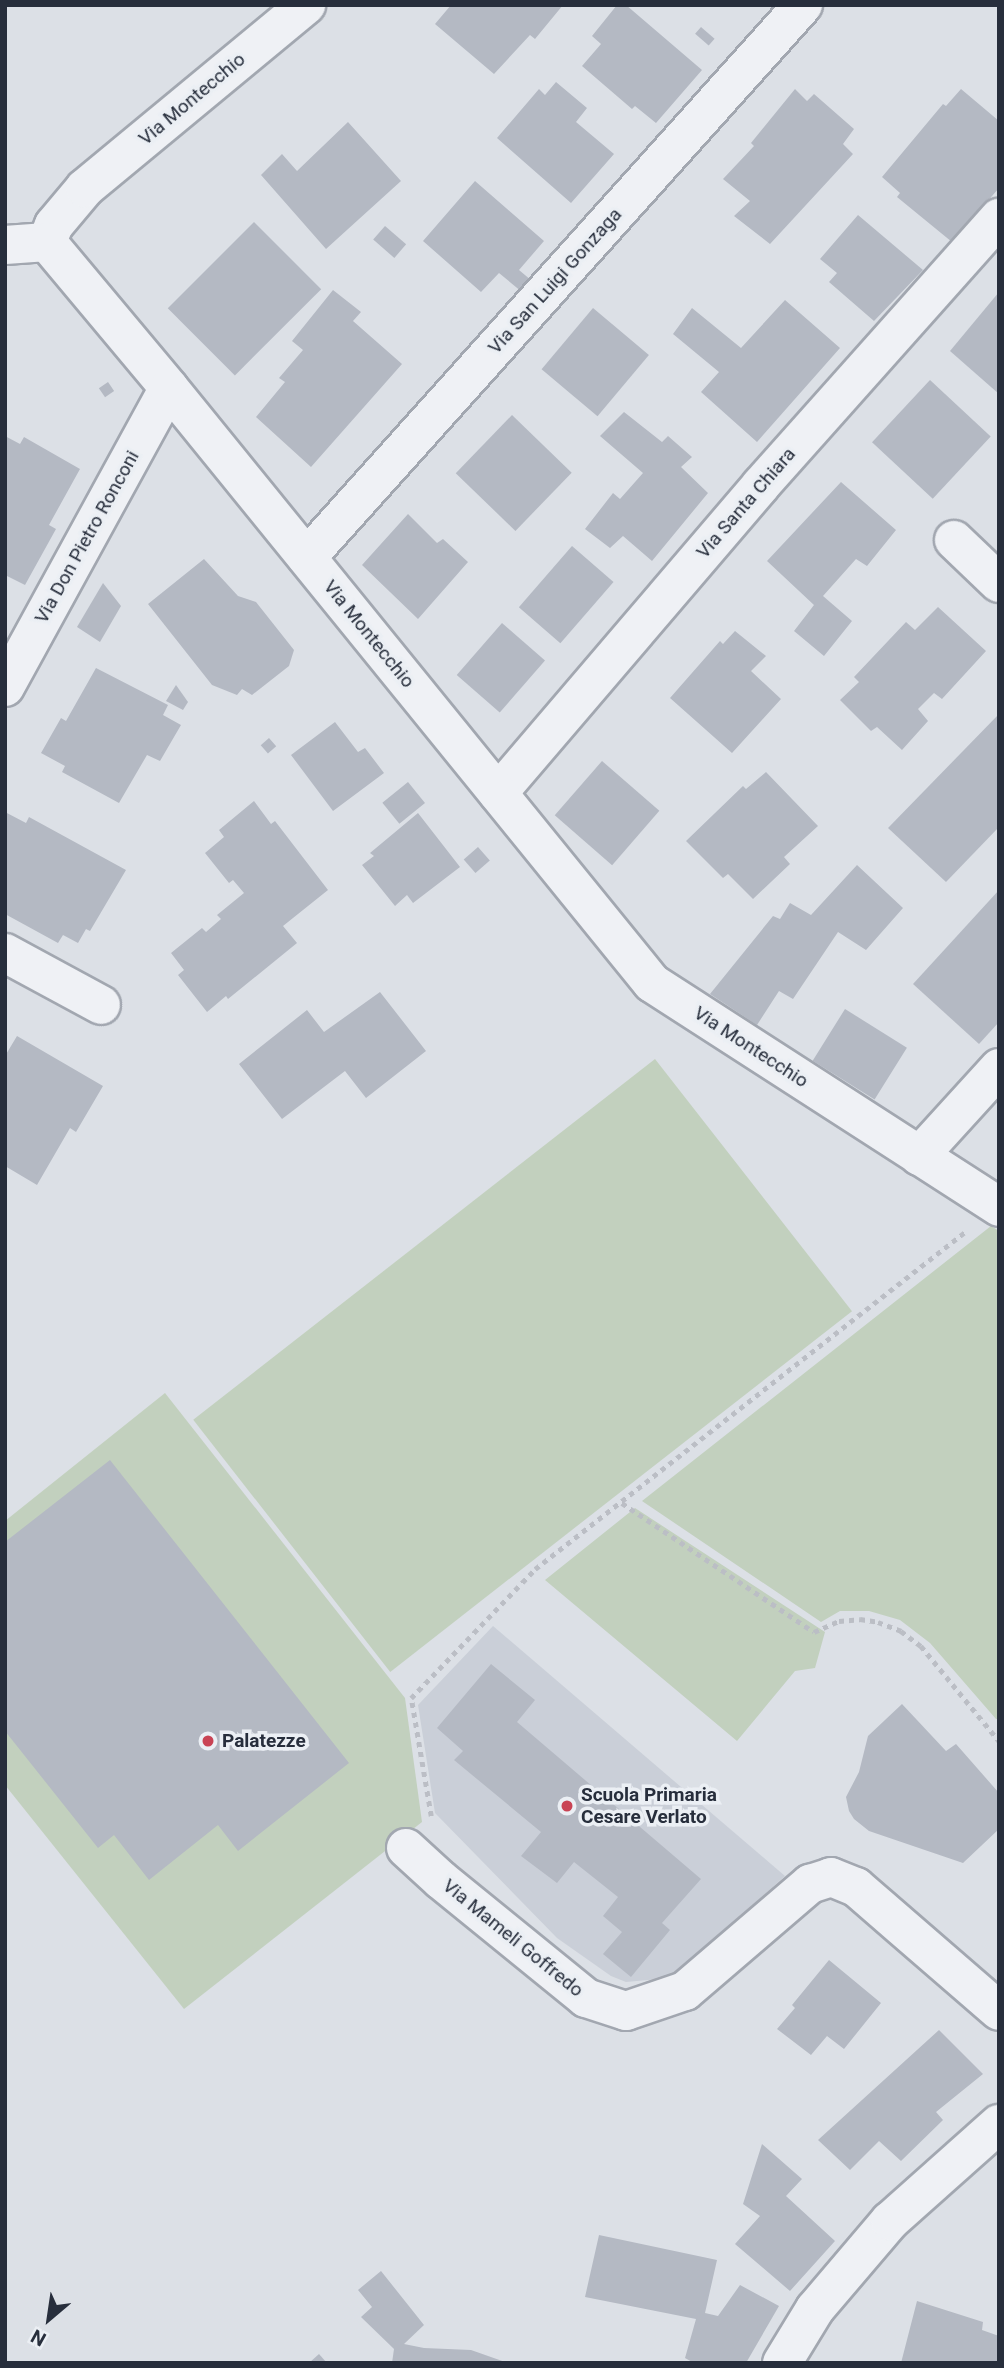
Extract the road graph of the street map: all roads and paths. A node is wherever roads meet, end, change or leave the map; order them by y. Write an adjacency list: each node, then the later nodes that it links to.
1 (306, 5): 4 (street, Via Montecchio)
2 (803, 5): 8 (street, Via San Luigi Gonzaga)
3 (999, 218): 11 (street, Via Santa Chiara)
4 (47, 242): 5 (street); 6 (street, Via Montecchio)
5 (5, 245)
6 (169, 387): 8 (street, Via Montecchio); 10 (street, Via Don Pietro Ronconi)
7 (954, 540): 9 (street)
8 (307, 557): 11 (street, Via Montecchio)
9 (999, 583)
10 (5, 687)
11 (498, 793): 15 (street, Via Montecchio)
12 (5, 953): 13 (street)
13 (101, 1005)
14 (999, 1068): 15 (street)
15 (919, 1156): 16 (street, Via Montecchio)
16 (998, 1207): 17 (path)
17 (622, 1503): 18 (path); 19 (path)
18 (999, 1741)
19 (431, 1817)
20 (406, 1848): 21 (street, Via Mameli Goffredo)
21 (999, 2011)
22 (999, 2124): 23 (street)
23 (782, 2363)

